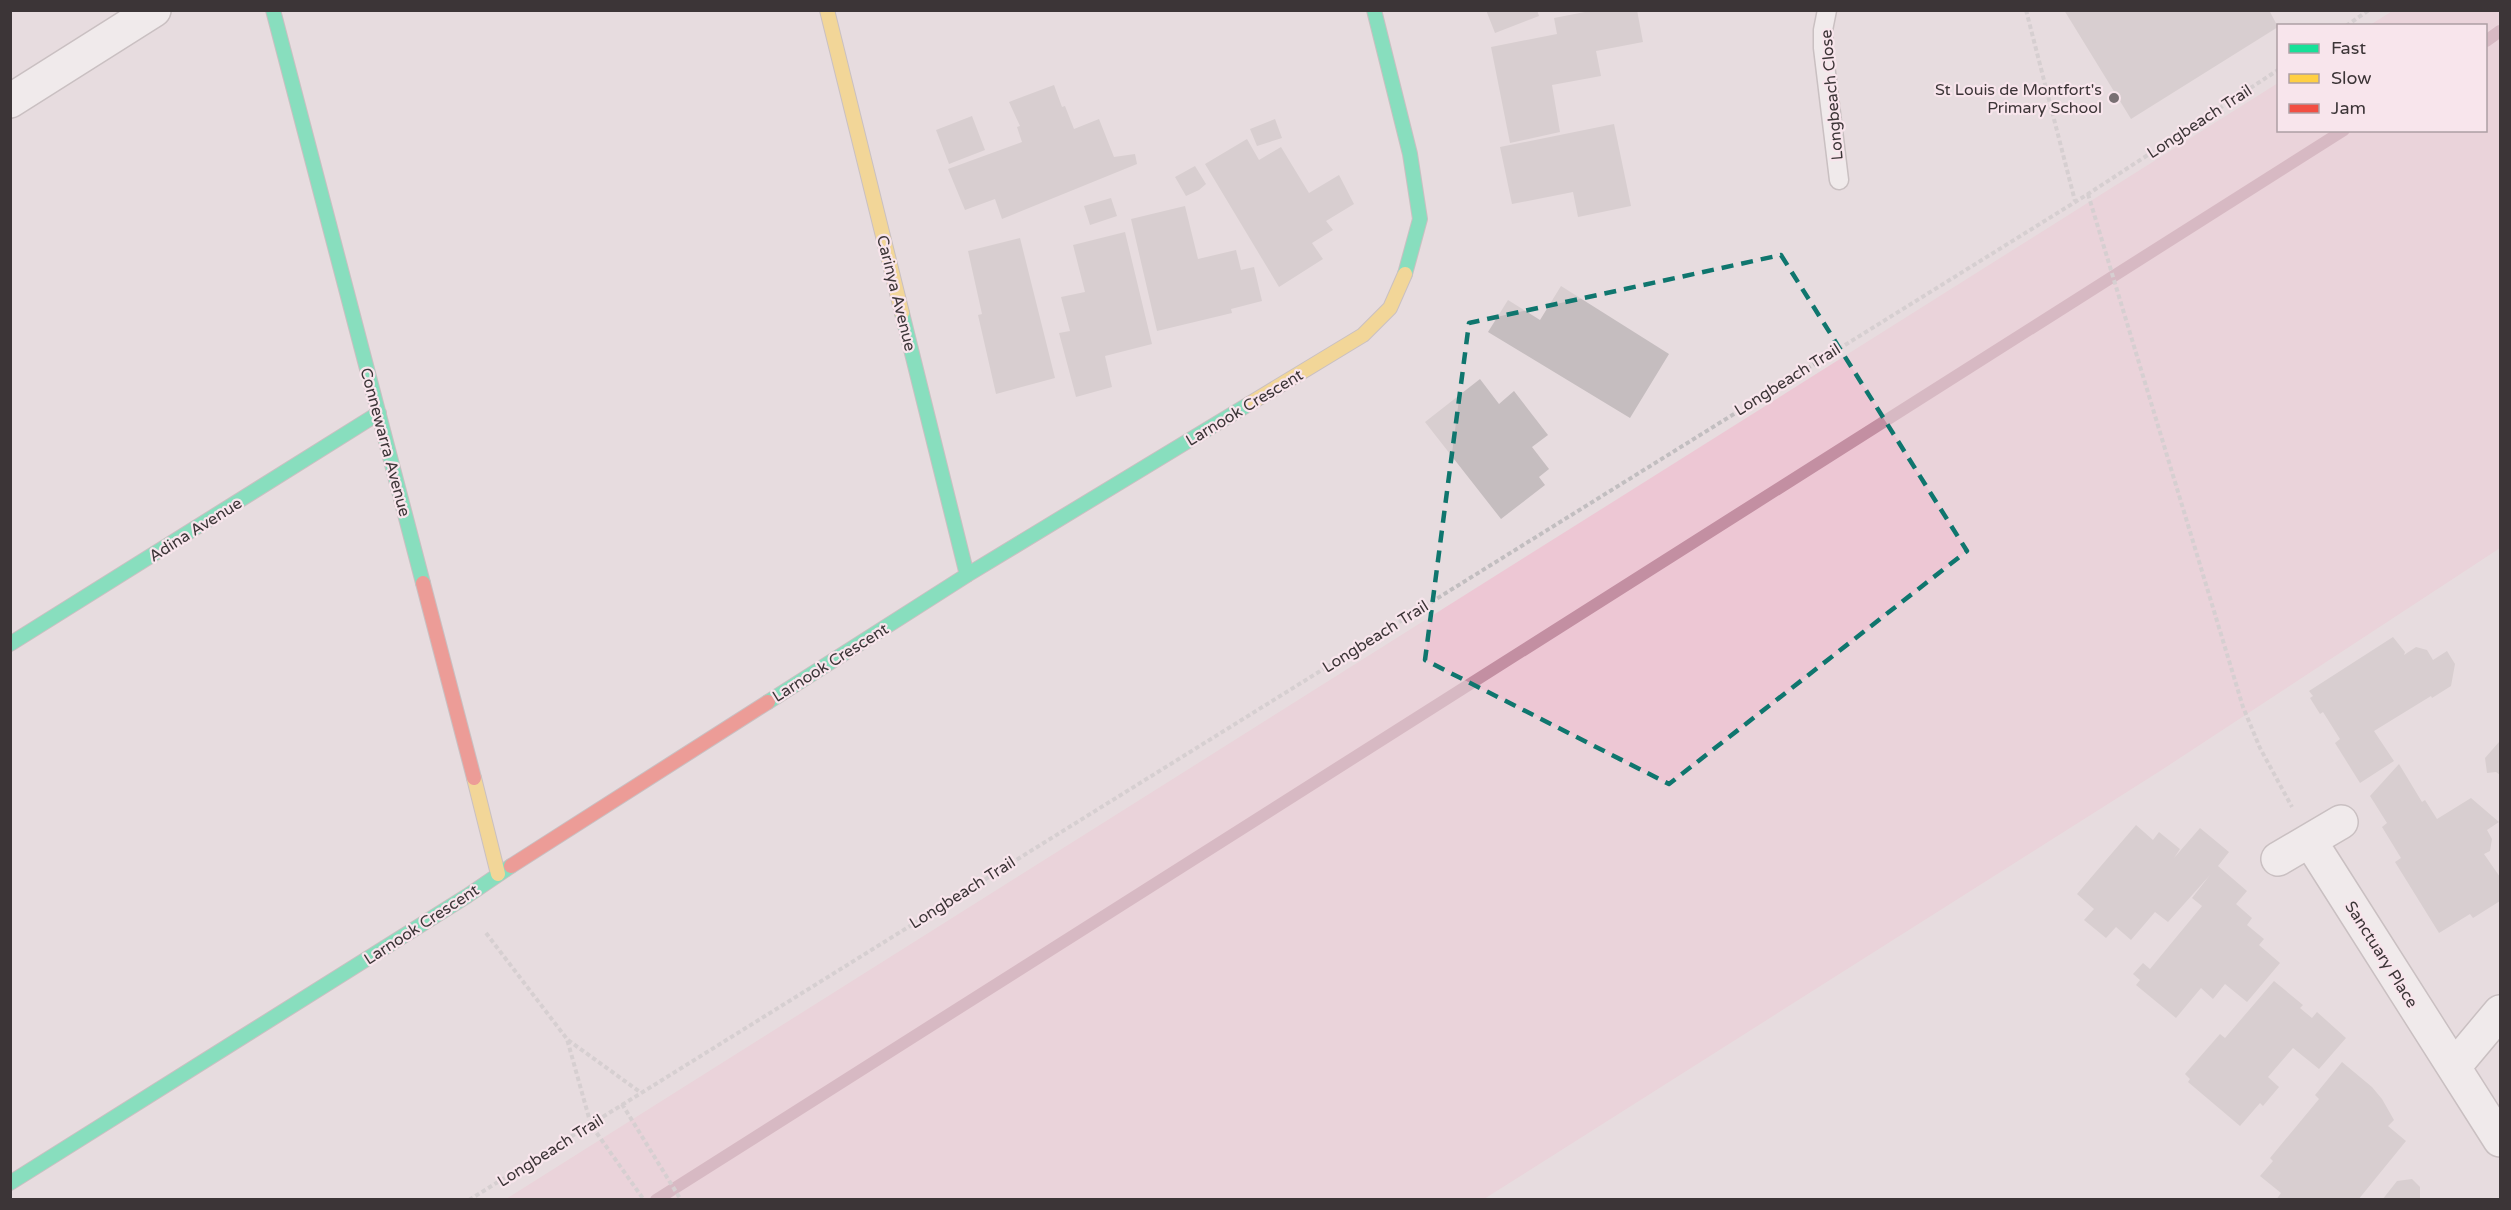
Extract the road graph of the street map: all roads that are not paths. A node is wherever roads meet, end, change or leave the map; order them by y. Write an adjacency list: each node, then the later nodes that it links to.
1 (154, 10): 6 (street)
2 (273, 10): 8 (street, Connewarra Avenue)
3 (827, 10): 9 (street, Carinya Avenue)
4 (1374, 10): 9 (street, Larnook Crescent)
5 (1827, 10): 7 (lane, Longbeach Close)
6 (10, 101)
7 (1839, 180)
8 (379, 413): 10 (street, Adina Avenue); 14 (street, Connewarra Avenue)
9 (967, 575): 14 (street, Larnook Crescent)
10 (10, 645)
11 (2341, 822): 12 (street)
12 (2310, 841): 13 (street); 16 (street, Sanctuary Place)
13 (2278, 859)
14 (498, 874): 18 (street, Larnook Crescent)
15 (2500, 1012): 16 (street)
16 (2454, 1067): 17 (street, Sanctuary Place)
17 (2500, 1140)
18 (10, 1183)

